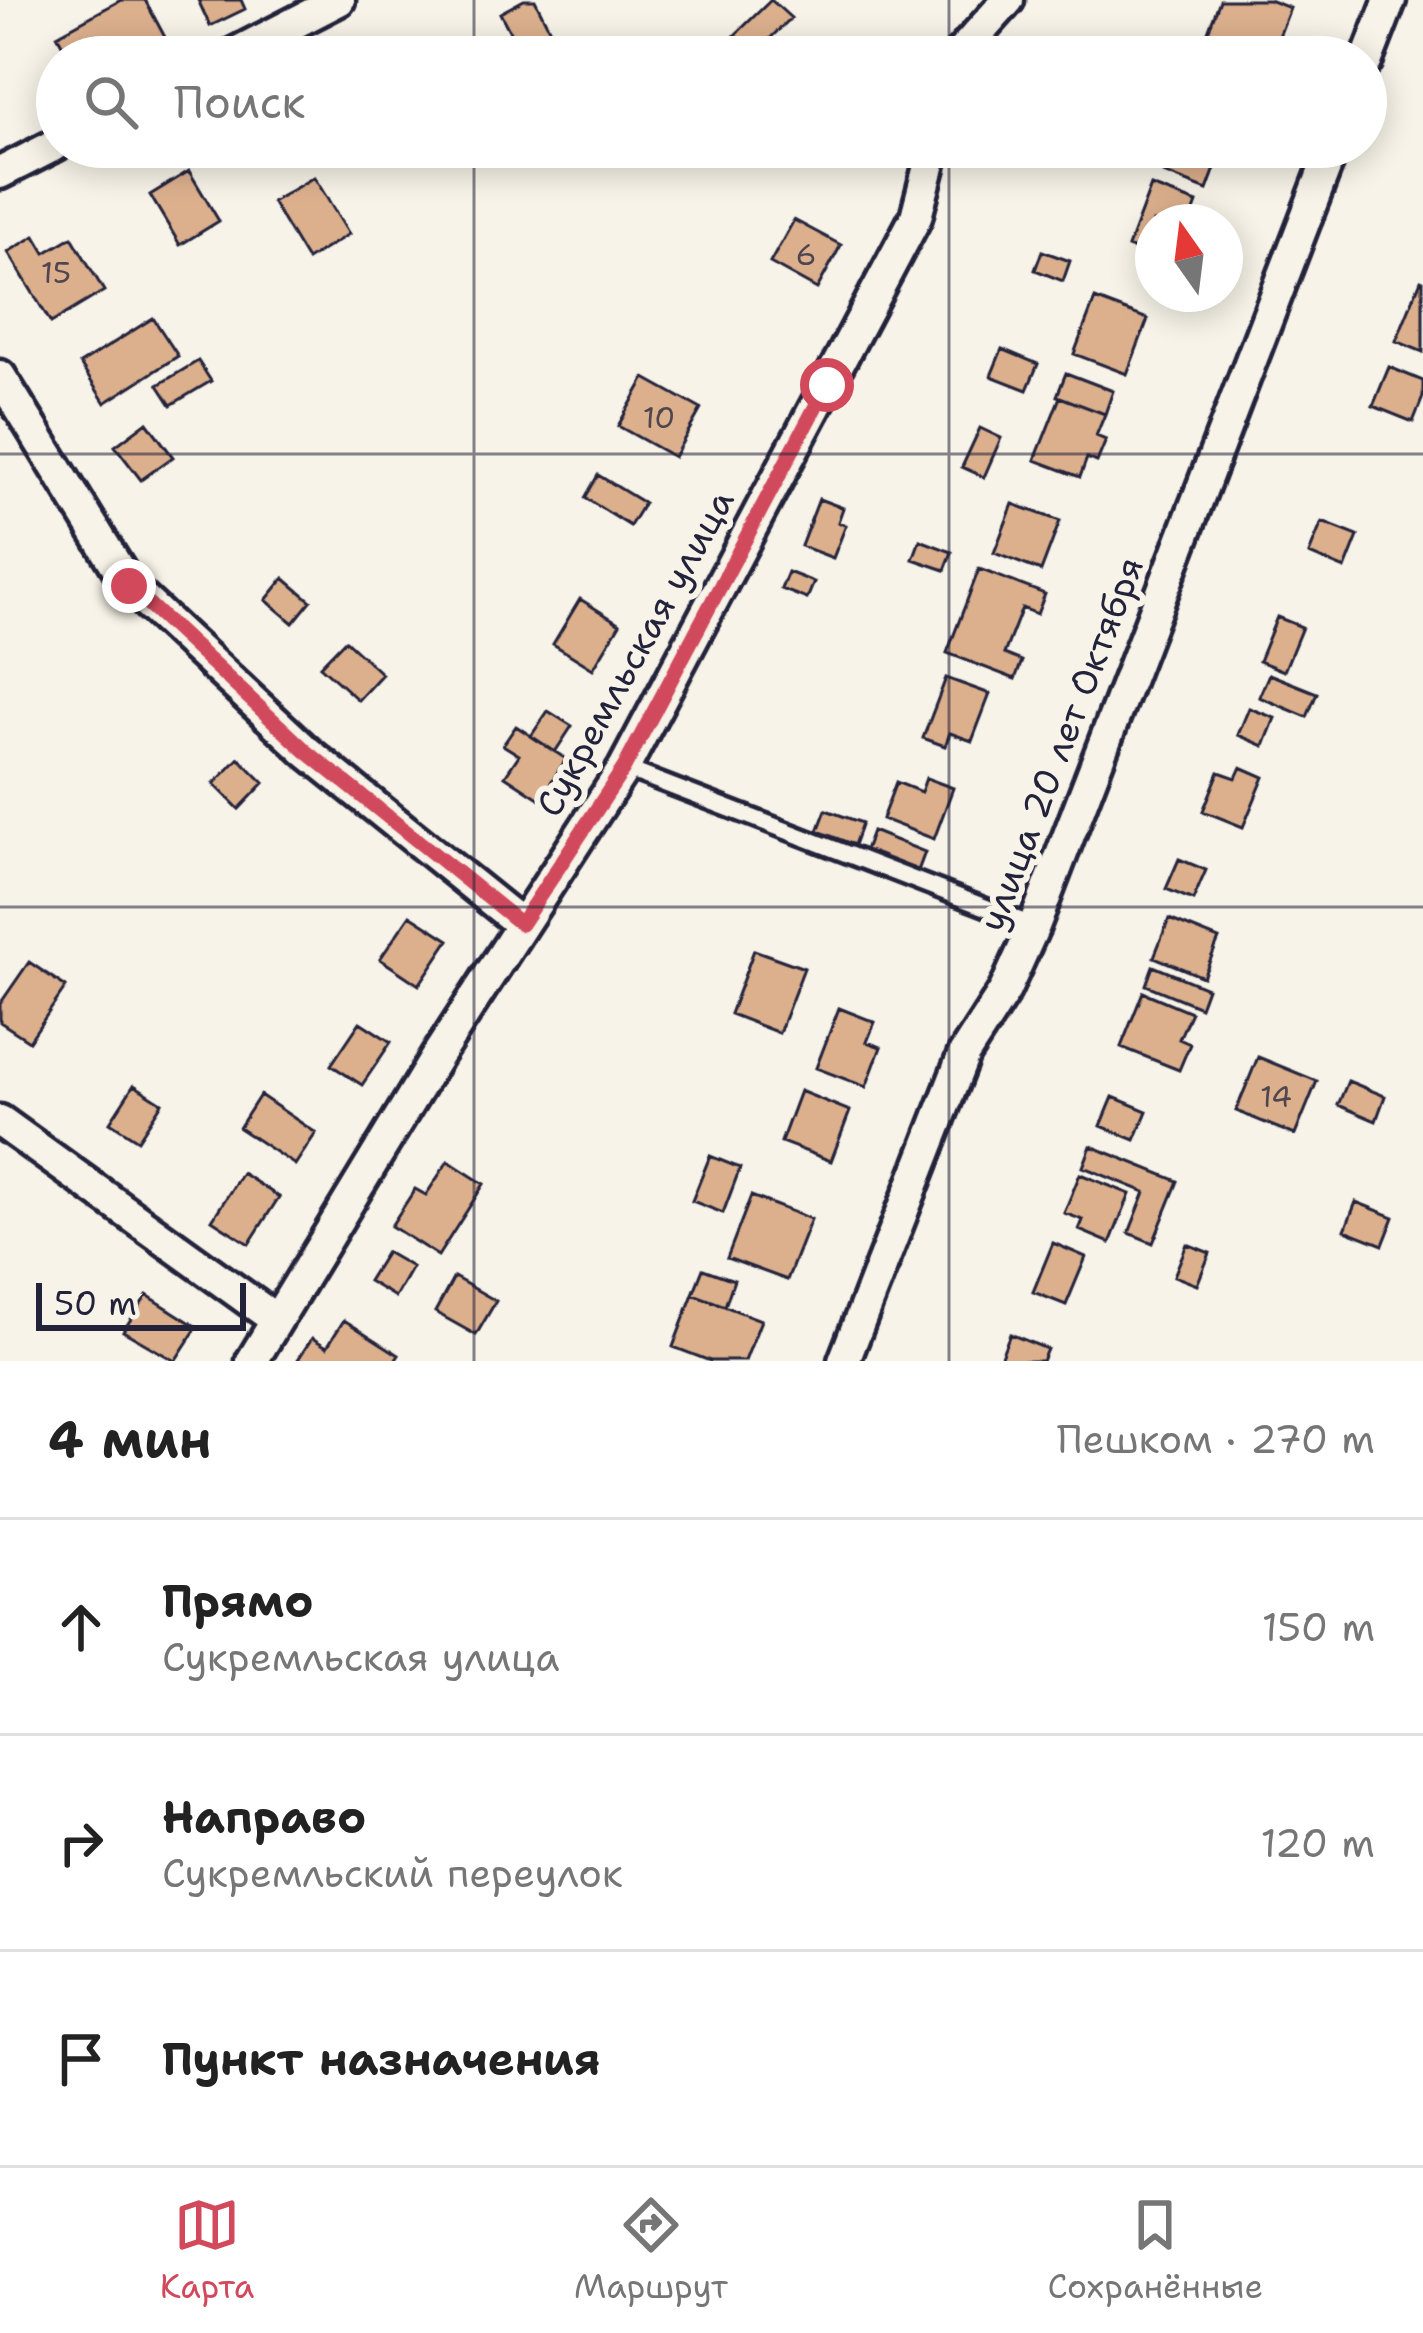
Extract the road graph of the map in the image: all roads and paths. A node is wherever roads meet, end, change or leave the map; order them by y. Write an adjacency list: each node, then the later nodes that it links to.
1 (340, 0): 4 (street)
2 (1008, 0): 5 (street)
3 (1390, 0): 6 (street)
4 (269, 36)
5 (976, 36)
6 (1376, 36)
7 (36, 155): 10 (street)
8 (929, 168): 12 (street, Сукремльская улица)
9 (1325, 168): 14 (street, улица 20 лет Октября)
10 (0, 173)
11 (0, 376): 13 (street)
12 (624, 768): 13 (street, Сукремльская улица); 14 (lane)
13 (521, 924): 16 (street, Сукремльская улица)
14 (1034, 926): 18 (street, улица 20 лет Октября)
15 (0, 1121): 16 (street)
16 (275, 1319): 17 (street, Сукремльская улица)
17 (252, 1361)
18 (844, 1361)

